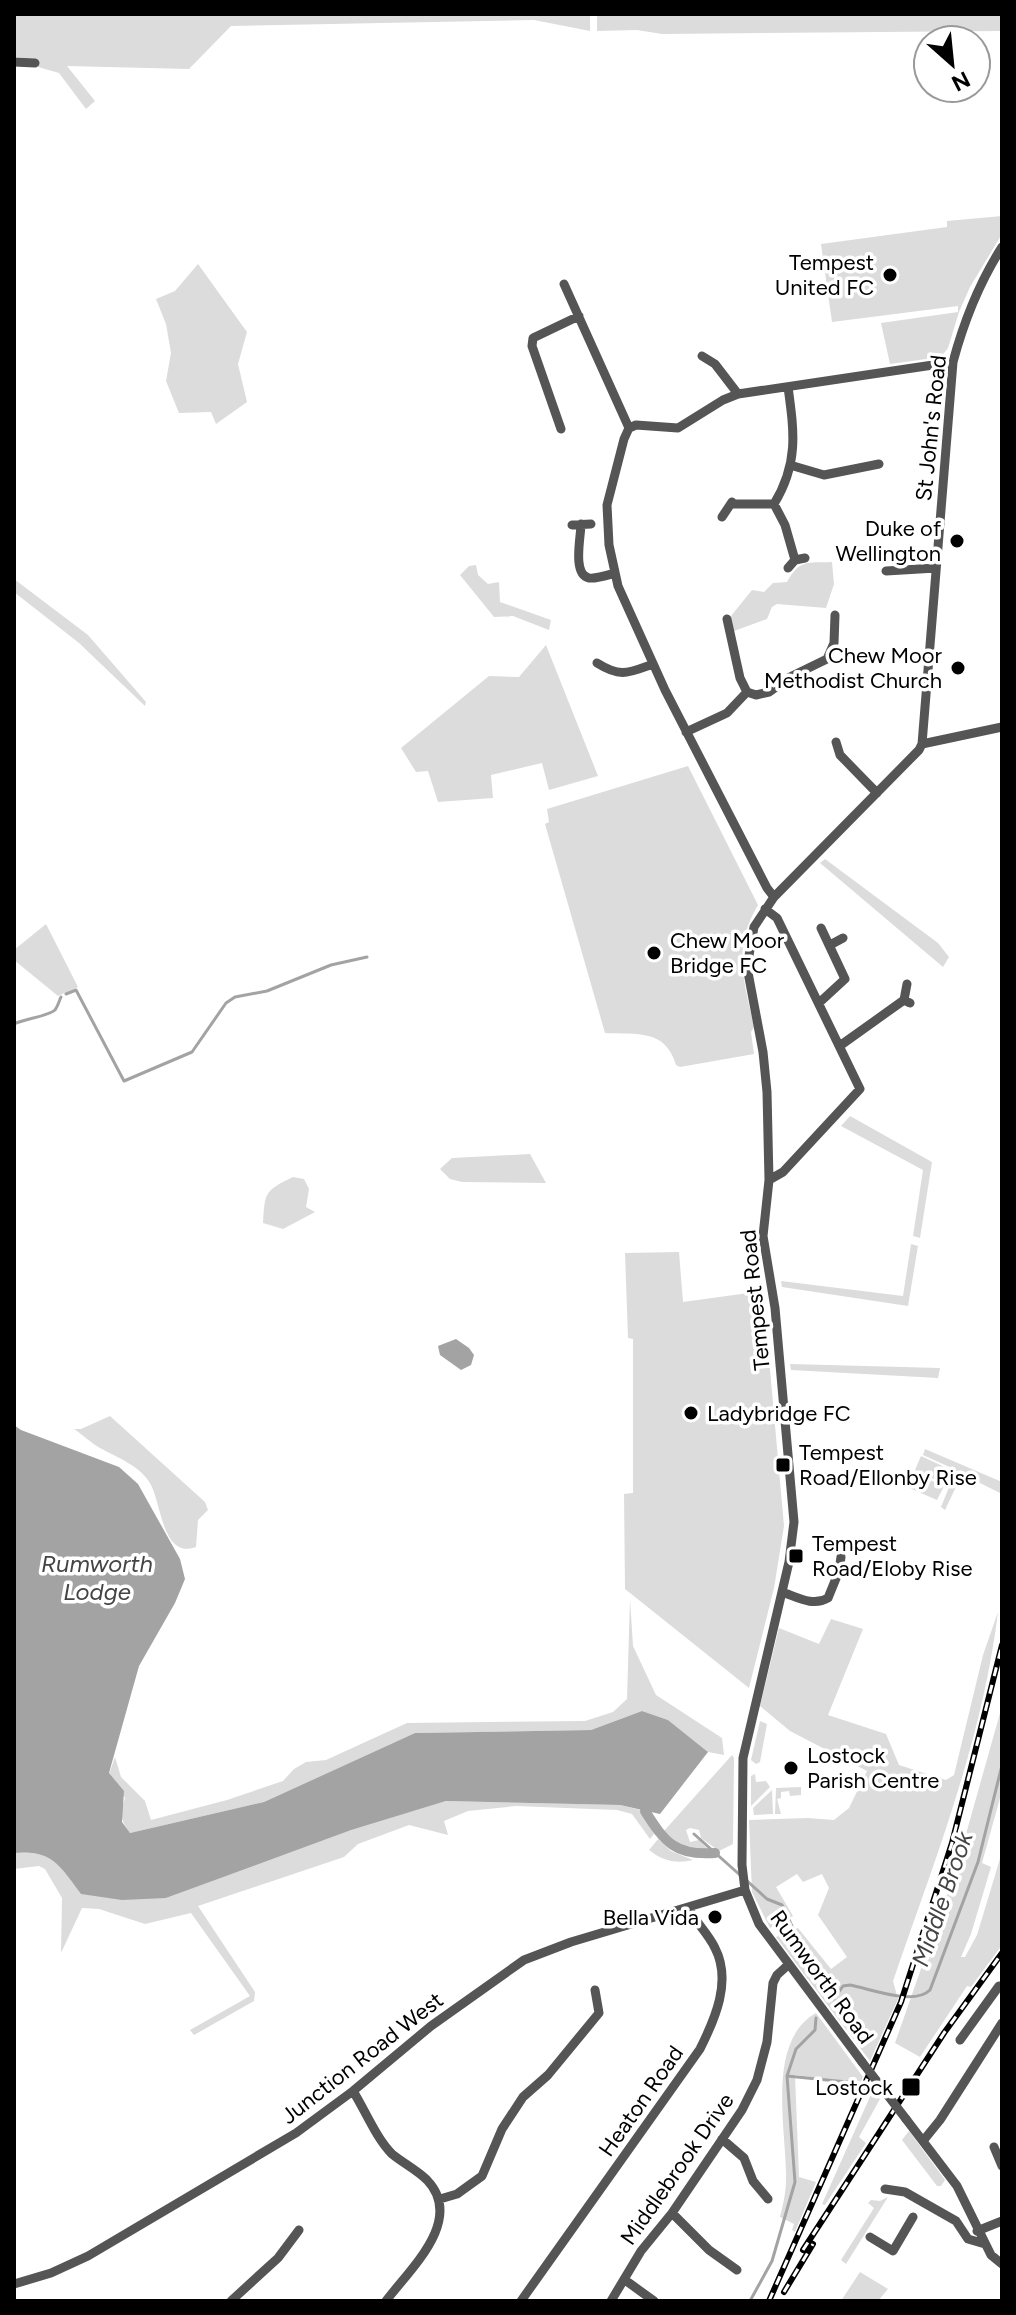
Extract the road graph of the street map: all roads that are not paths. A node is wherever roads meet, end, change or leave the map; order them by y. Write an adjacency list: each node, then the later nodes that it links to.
1 (14, 62): 2 (street)
2 (35, 63)
3 (1002, 247): 7 (street, St John's Road)
4 (564, 284): 5 (street)
5 (579, 316): 10 (street); 11 (street)
6 (702, 356): 9 (street)
7 (953, 362): 8 (street); 18 (street, St John's Road)
8 (788, 387): 9 (street); 13 (street)
9 (738, 394): 10 (street)
10 (629, 428): 20 (street)
11 (561, 429)
12 (879, 464): 13 (street)
13 (790, 465): 14 (street)
14 (774, 504): 15 (street); 17 (street)
15 (722, 517)
16 (581, 524): 20 (street)
17 (796, 562)
18 (936, 568): 19 (street); 29 (street, St John's Road)
19 (886, 571)
20 (615, 573): 24 (street)
21 (835, 615): 25 (street)
22 (727, 619): 25 (street)
23 (597, 663): 24 (street)
24 (653, 664): 27 (street)
25 (747, 692): 27 (street)
26 (1002, 727): 29 (street)
27 (686, 732): 31 (street)
28 (836, 742): 30 (street)
29 (922, 744): 30 (street)
30 (877, 793): 31 (street)
31 (774, 897): 32 (street, Tempest Road)
32 (765, 909): 37 (street); 39 (street, Tempest Road)
33 (821, 928): 35 (street)
34 (843, 938): 35 (street)
35 (830, 945): 37 (street)
36 (907, 984): 38 (street)
37 (820, 1002): 38 (street)
38 (841, 1045): 39 (street)
39 (769, 1180): 41 (street, Tempest Road)
40 (841, 1557): 41 (street)
41 (782, 1592): 42 (street, Tempest Road)
42 (745, 1890): 43 (street, Junction Road West); 44 (street, Rumworth Road)
43 (688, 1907): 49 (street, Junction Road West); 70 (street, Heaton Road)
44 (788, 1965): 50 (street, Middlebrook Drive); 51 (street, Rumworth Road, bridge)
45 (1002, 1986): 48 (street)
46 (595, 1990): 55 (street)
47 (1002, 2023): 51 (street)
48 (960, 2040)
49 (353, 2091): 55 (street); 67 (street, Junction Road West)
50 (722, 2139): 56 (street); 58 (street, Middlebrook Drive)
51 (923, 2141): 61 (street, Rumworth Road)
52 (992, 2144): 53 (street)
53 (1002, 2166)
54 (885, 2189): 57 (street)
55 (440, 2199): 69 (street)
56 (768, 2199)
57 (918, 2210): 62 (street); 63 (street)
58 (672, 2213): 65 (street); 66 (street, Middlebrook Drive)
59 (1002, 2221): 61 (street)
60 (299, 2230): 68 (street)
61 (977, 2231): 63 (street, Rumworth Road)
62 (870, 2237)
63 (985, 2244): 64 (street)
64 (1002, 2264)
65 (737, 2270)
66 (625, 2280): 71 (street, Middlebrook Drive); 72 (street)
67 (14, 2284)
68 (231, 2301)
69 (386, 2301)
70 (521, 2301)
71 (611, 2301)
72 (654, 2301)

